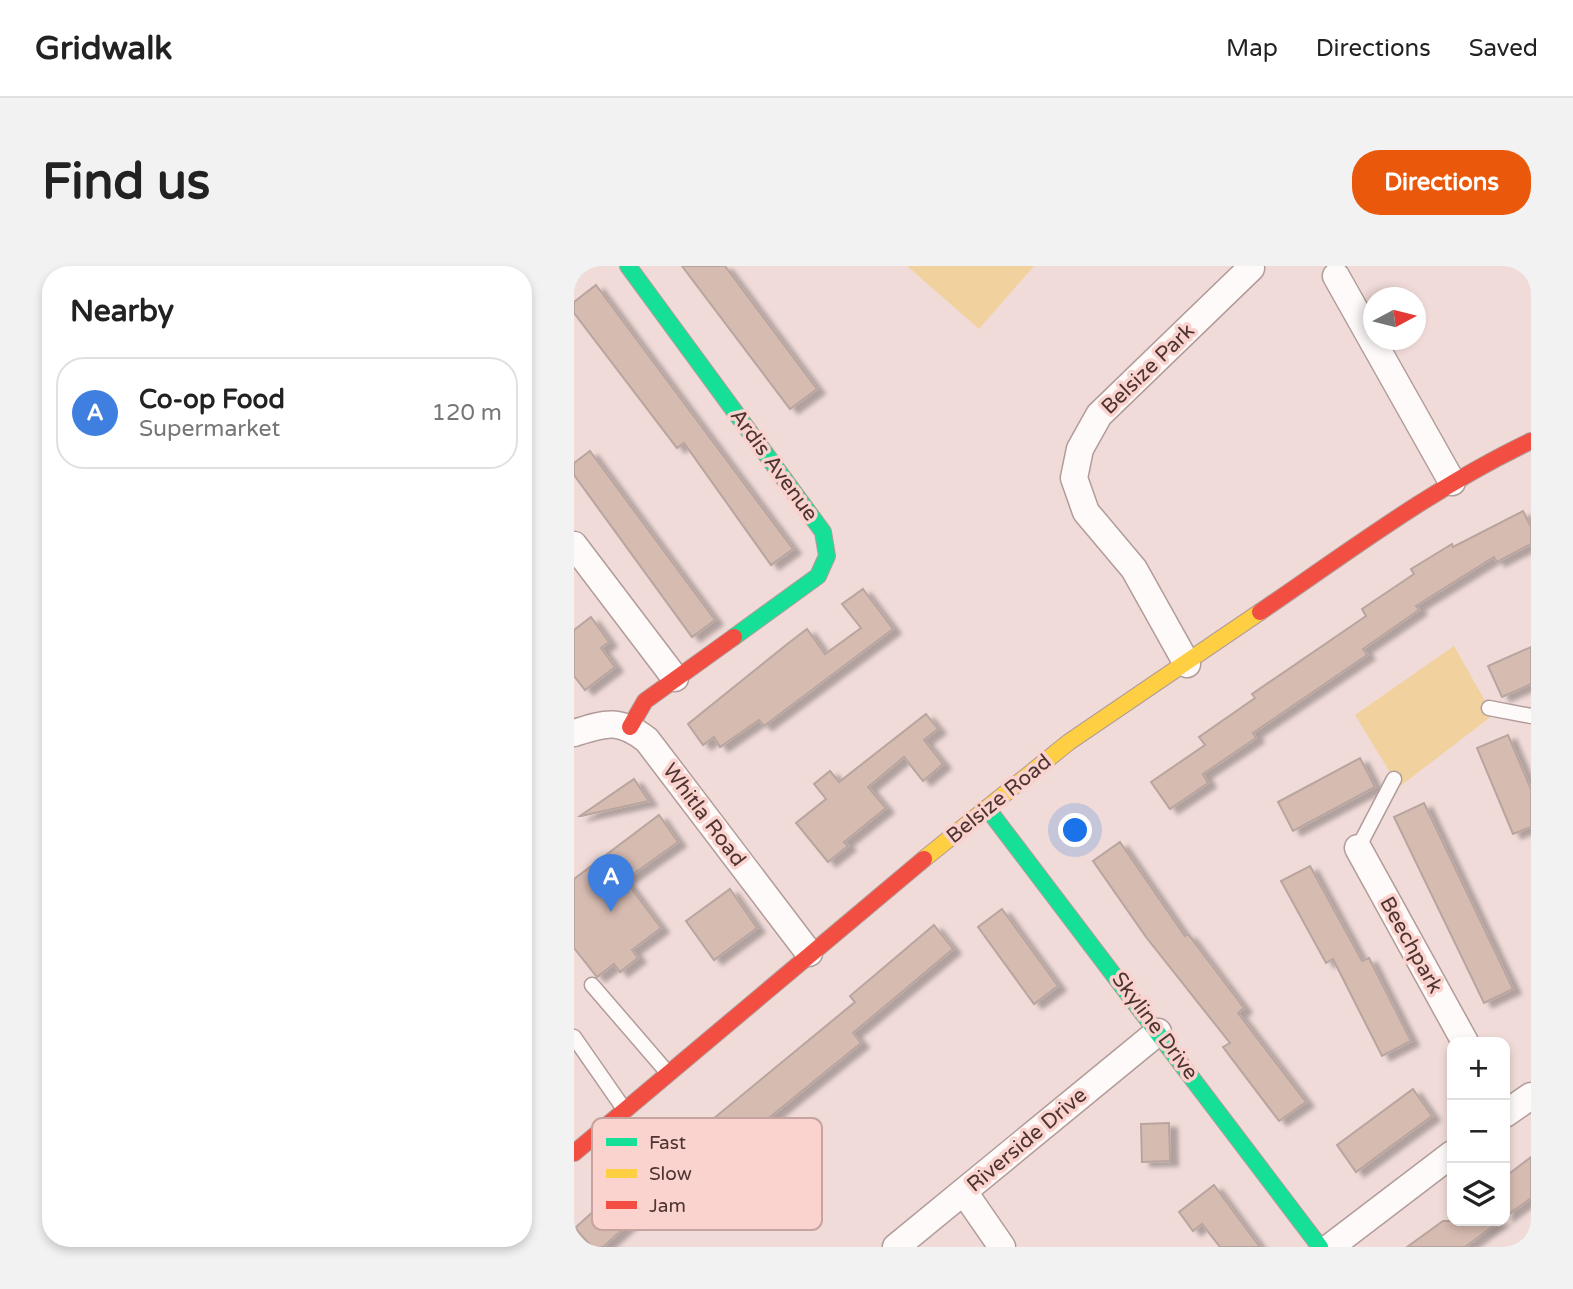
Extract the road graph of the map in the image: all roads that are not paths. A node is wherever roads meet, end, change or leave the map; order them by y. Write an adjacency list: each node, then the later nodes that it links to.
1 (628, 266): 8 (street, Ardis Avenue)
2 (1251, 268): 7 (street, Belsize Park)
3 (1336, 276): 5 (street)
4 (1531, 442): 5 (street, Belsize Road)
5 (1451, 482): 7 (street, Belsize Road)
6 (574, 545): 8 (street)
7 (1187, 664): 14 (street, Belsize Road)
8 (675, 678): 11 (street, Ardis Avenue)
9 (1489, 708): 10 (lane)
10 (1531, 716)
11 (630, 727): 12 (street); 16 (street, Whitla Road)
12 (574, 733)
13 (1394, 779): 15 (lane)
14 (987, 808): 16 (street, Belsize Road); 18 (street, Skyline Drive)
15 (1358, 848): 20 (street, Beechpark)
16 (809, 953): 21 (street, Belsize Road)
17 (592, 985): 21 (lane)
18 (1158, 1032): 29 (street, Riverside Drive); 32 (street, Skyline Drive)
19 (574, 1037): 24 (lane)
20 (1462, 1037)
21 (668, 1073): 24 (street, Belsize Road)
22 (1531, 1096): 23 (street)
23 (1510, 1109)
24 (625, 1110): 25 (street, Belsize Road)
25 (616, 1118)
26 (592, 1138): 27 (street, Belsize Road)
27 (574, 1153)
28 (1447, 1158): 33 (street)
29 (964, 1192): 30 (street, Riverside Drive); 31 (street)
30 (896, 1247)
31 (1002, 1247)
32 (1320, 1247)
33 (1330, 1247)

